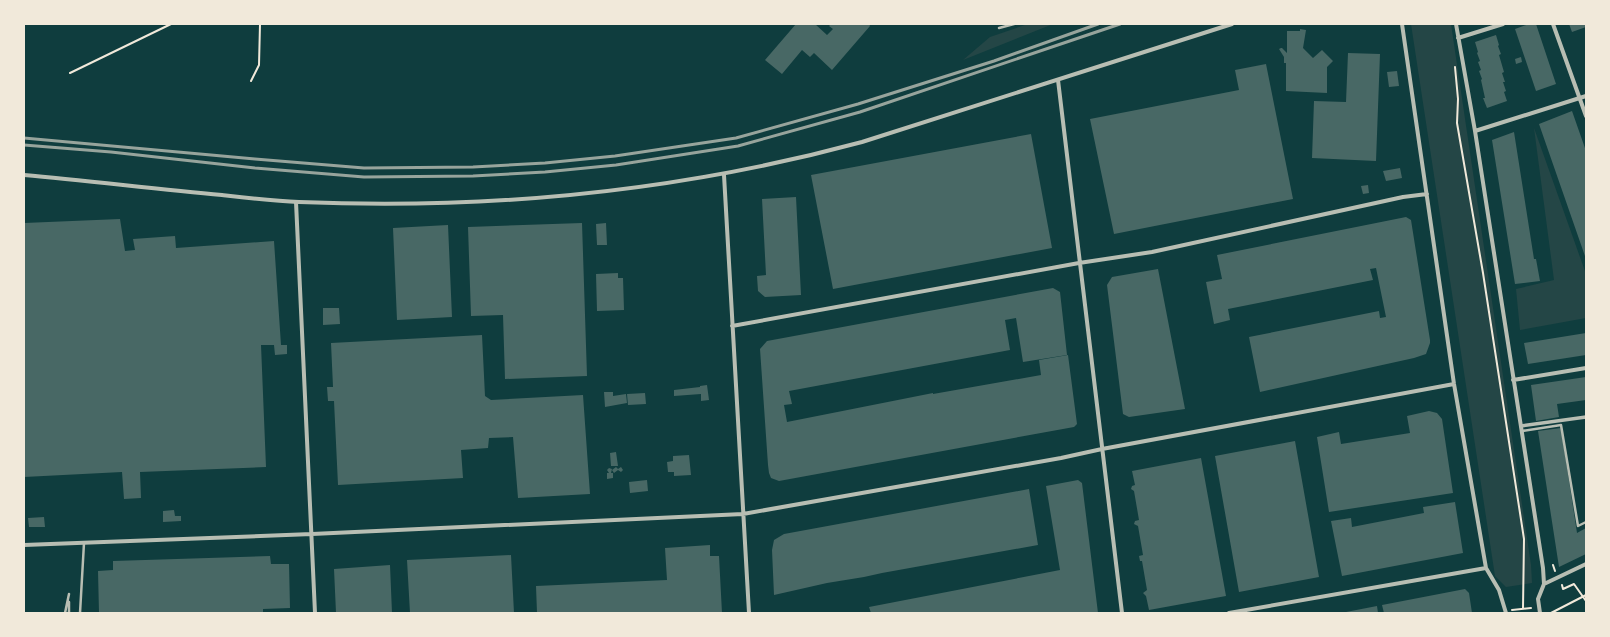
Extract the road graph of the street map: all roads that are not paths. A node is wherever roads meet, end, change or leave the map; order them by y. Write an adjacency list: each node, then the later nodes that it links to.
1 (1014, 24): 7 (lane)
2 (1232, 24): 9 (street)
3 (1402, 24): 16 (street)
4 (1456, 24): 8 (street)
5 (1503, 24): 8 (street)
6 (1553, 24): 11 (street)
7 (999, 28)
8 (1458, 38): 13 (street)
9 (1058, 80): 15 (street); 18 (street)
10 (1586, 96): 11 (street)
11 (1580, 98): 12 (street); 13 (street)
12 (1586, 116)
13 (1475, 131): 21 (street)
14 (24, 175): 17 (street)
15 (724, 175): 17 (street); 19 (street)
16 (1427, 194): 18 (street); 22 (street)
17 (296, 202): 28 (street)
18 (1079, 263): 19 (street); 25 (street)
19 (732, 326): 26 (street)
20 (1586, 368): 21 (street)
21 (1513, 380): 24 (street)
22 (1454, 384): 25 (street); 32 (street)
23 (1586, 417): 24 (street)
24 (1522, 428): 27 (lane); 33 (street)
25 (1102, 449): 26 (street); 40 (street)
26 (743, 514): 28 (street); 39 (street)
27 (1586, 522)
28 (312, 534): 29 (street); 38 (street)
29 (84, 543): 30 (street); 37 (lane)
30 (24, 545)
31 (1586, 564): 33 (street)
32 (1486, 568): 34 (street); 41 (street)
33 (1544, 584): 42 (street)
34 (1506, 612)
35 (65, 613): 36 (lane)
36 (69, 613)
37 (80, 613)
38 (315, 613)
39 (749, 613)
40 (1122, 613)
41 (1230, 613)
42 (1540, 613)

